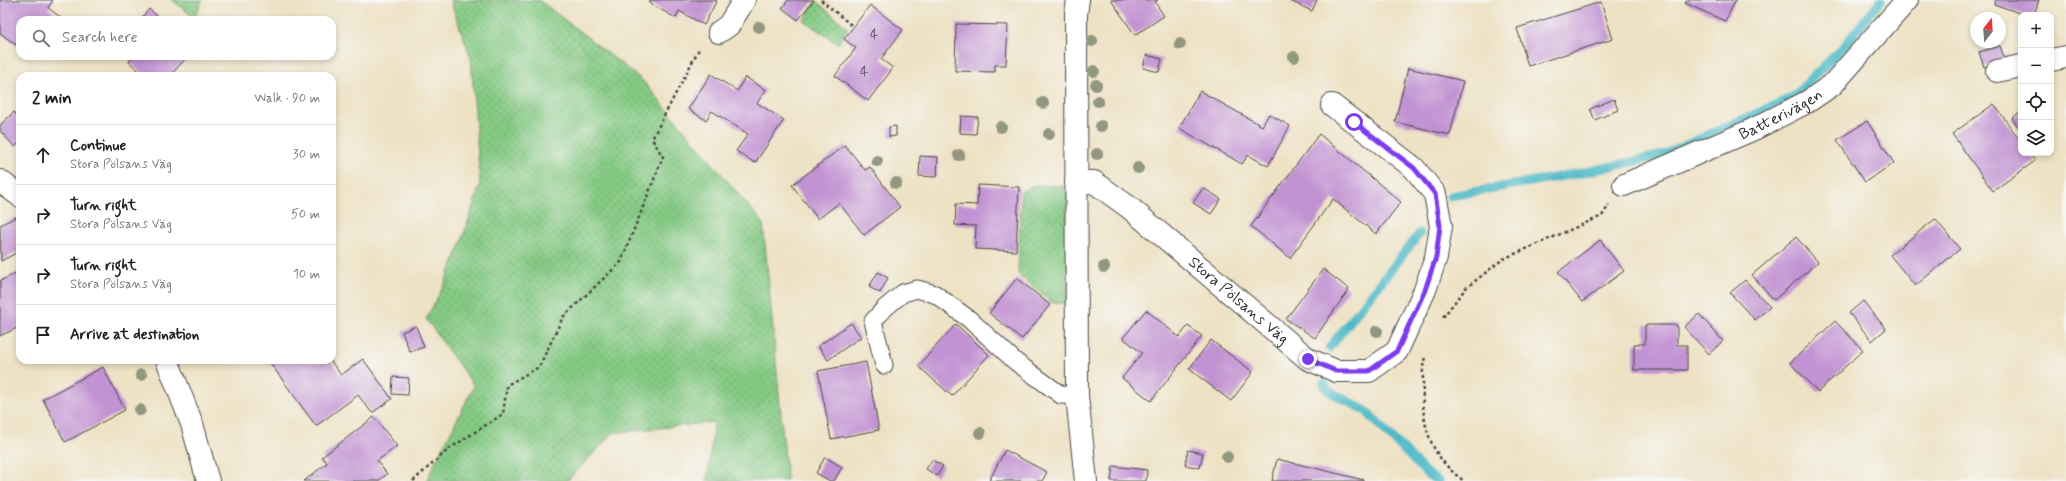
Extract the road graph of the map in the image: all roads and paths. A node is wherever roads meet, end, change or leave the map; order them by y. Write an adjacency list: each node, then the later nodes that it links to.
1 (744, 0): 6 (street)
2 (821, 0): 5 (path)
3 (1078, 0): 13 (street)
4 (1907, 0): 14 (street, Batterivägen)
5 (851, 25)
6 (719, 32): 22 (path)
7 (2066, 57): 8 (street)
8 (2054, 59)
9 (2018, 67): 10 (street)
10 (1997, 71)
11 (1332, 105): 13 (street, Stora Pölsans Väg)
12 (0, 181): 15 (street)
13 (1076, 182): 20 (street)
14 (1624, 185): 16 (path)
15 (16, 193)
16 (1439, 323)
17 (1426, 354): 24 (path)
18 (169, 364): 21 (street)
19 (884, 365): 20 (lane)
20 (1077, 396): 23 (street)
21 (208, 481)
22 (413, 481)
23 (1086, 481)
24 (1464, 481)

